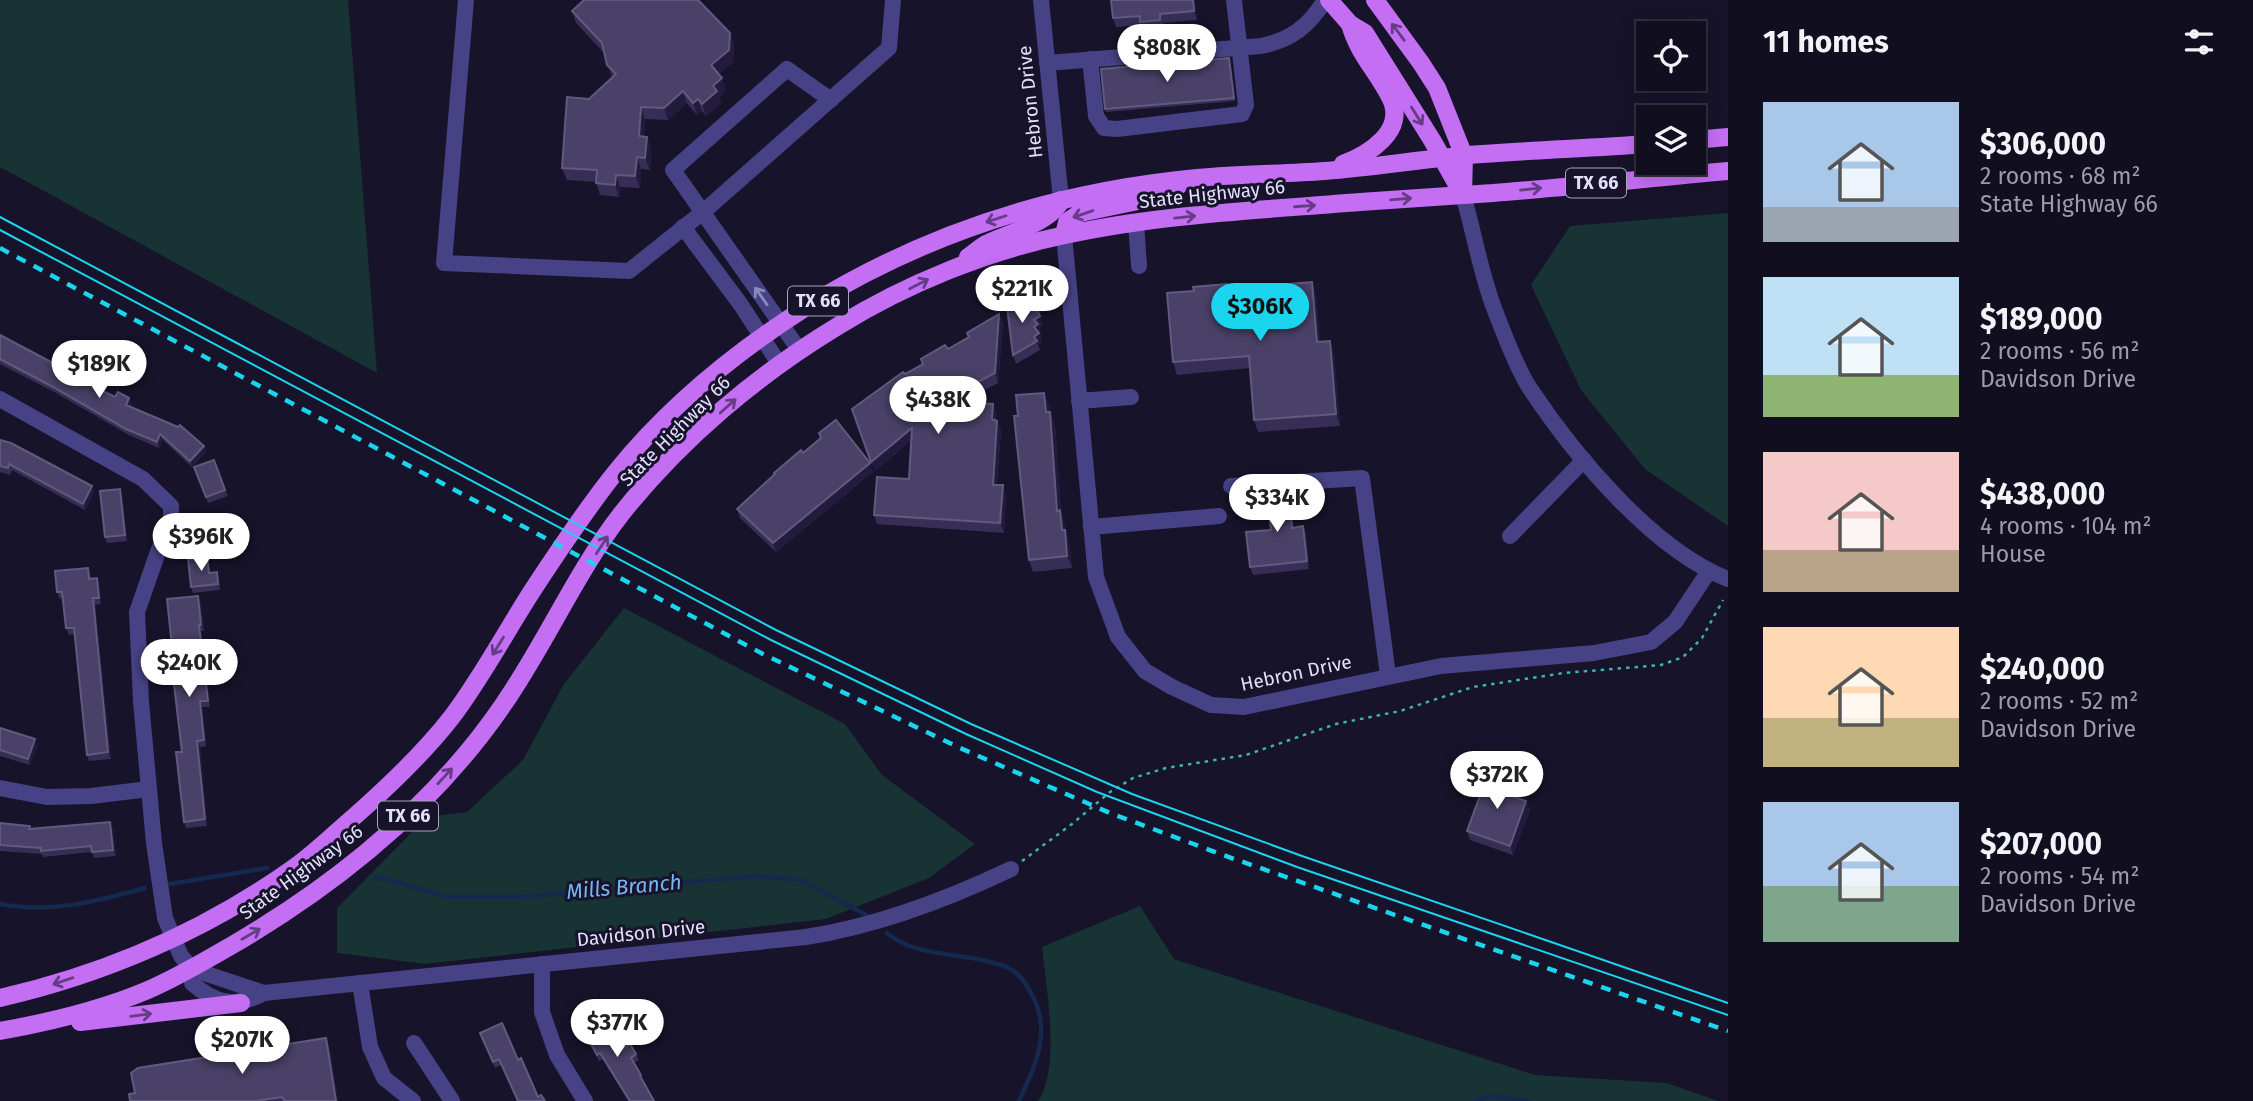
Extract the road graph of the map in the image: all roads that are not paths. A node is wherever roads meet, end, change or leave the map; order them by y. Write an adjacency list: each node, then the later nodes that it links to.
1 (466, 0): 28 (street)
2 (893, 0): 11 (street)
3 (1041, 0): 10 (street, Hebron Drive)
4 (1234, 0): 8 (street)
5 (1327, 0): 7 (main road); 8 (street)
6 (1375, 0): 19 (main road, one-way to 6)
7 (1350, 24): 20 (main road, one-way to 20); 21 (main road)
8 (1240, 48): 9 (street); 14 (street)
9 (1090, 59): 10 (street); 15 (street)
10 (1047, 63): 25 (street, Hebron Drive)
11 (831, 100): 26 (street); 26 (street)
12 (1145, 109): 14 (street)
13 (1121, 111): 15 (street)
14 (1146, 126): 15 (street)
15 (1122, 128)
16 (1728, 137): 17 (main road)
17 (1706, 139)
18 (1636, 145): 19 (main road, State Highway 66 / TX 66)
19 (1464, 156): 20 (main road, State Highway 66 / TX 66); 24 (main road)
20 (1443, 159): 21 (main road, State Highway 66 / TX 66); 24 (main road)
21 (1325, 171): 23 (main road, State Highway 66 / TX 66)
22 (1728, 171): 24 (main road, State Highway 66 / TX 66, one-way to 22)
23 (1193, 178): 25 (main road, State Highway 66 / TX 66); 29 (main road, one-way to 29)
24 (1463, 195): 27 (main road, State Highway 66 / TX 66, one-way to 24); 39 (street)
25 (1062, 200): 31 (main road); 32 (main road, State Highway 66 / TX 66, one-way to 32)
26 (703, 212): 28 (street); 32 (street, one-way to 26)
27 (1136, 222): 29 (main road, State Highway 66 / TX 66); 30 (street)
28 (683, 228): 33 (street)
29 (1064, 235): 31 (main road, State Highway 66 / TX 66); 38 (street, Hebron Drive)
30 (1139, 266)
31 (951, 269): 34 (main road, State Highway 66 / TX 66, one-way to 31)
32 (781, 325): 33 (main road, State Highway 66 / TX 66); 34 (street)
33 (762, 338): 35 (street); 50 (main road, State Highway 66 / TX 66, one-way to 50)
34 (800, 351): 35 (main road, State Highway 66 / TX 66)
35 (780, 365): 52 (main road, State Highway 66 / TX 66, one-way to 35)
36 (1131, 397): 38 (street)
37 (0, 399): 48 (street)
38 (1079, 401): 42 (street, Hebron Drive)
39 (1584, 460): 43 (street); 44 (street)
40 (1231, 486): 46 (street)
41 (1219, 516): 42 (street)
42 (1091, 527): 46 (street, Hebron Drive)
43 (1510, 536)
44 (1709, 571): 45 (street); 46 (street, Hebron Drive)
45 (1728, 579)
46 (1388, 676)
47 (0, 788): 48 (street)
48 (149, 789): 50 (street)
49 (1011, 869): 51 (street, Davidson Drive)
50 (173, 939): 52 (street); 55 (main road, State Highway 66 / TX 66, one-way to 55)
51 (542, 964): 53 (street, Davidson Drive); 61 (street)
52 (192, 969): 54 (street, Davidson Drive); 56 (street); 57 (main road, State Highway 66 / TX 66)
53 (360, 984): 54 (street, Davidson Drive); 59 (street)
54 (264, 993): 56 (street, Davidson Drive)
55 (0, 998)
56 (242, 1003): 57 (main road, one-way to 56)
57 (0, 1031)
58 (414, 1043): 60 (street)
59 (413, 1101)
60 (452, 1101)
61 (585, 1101)

